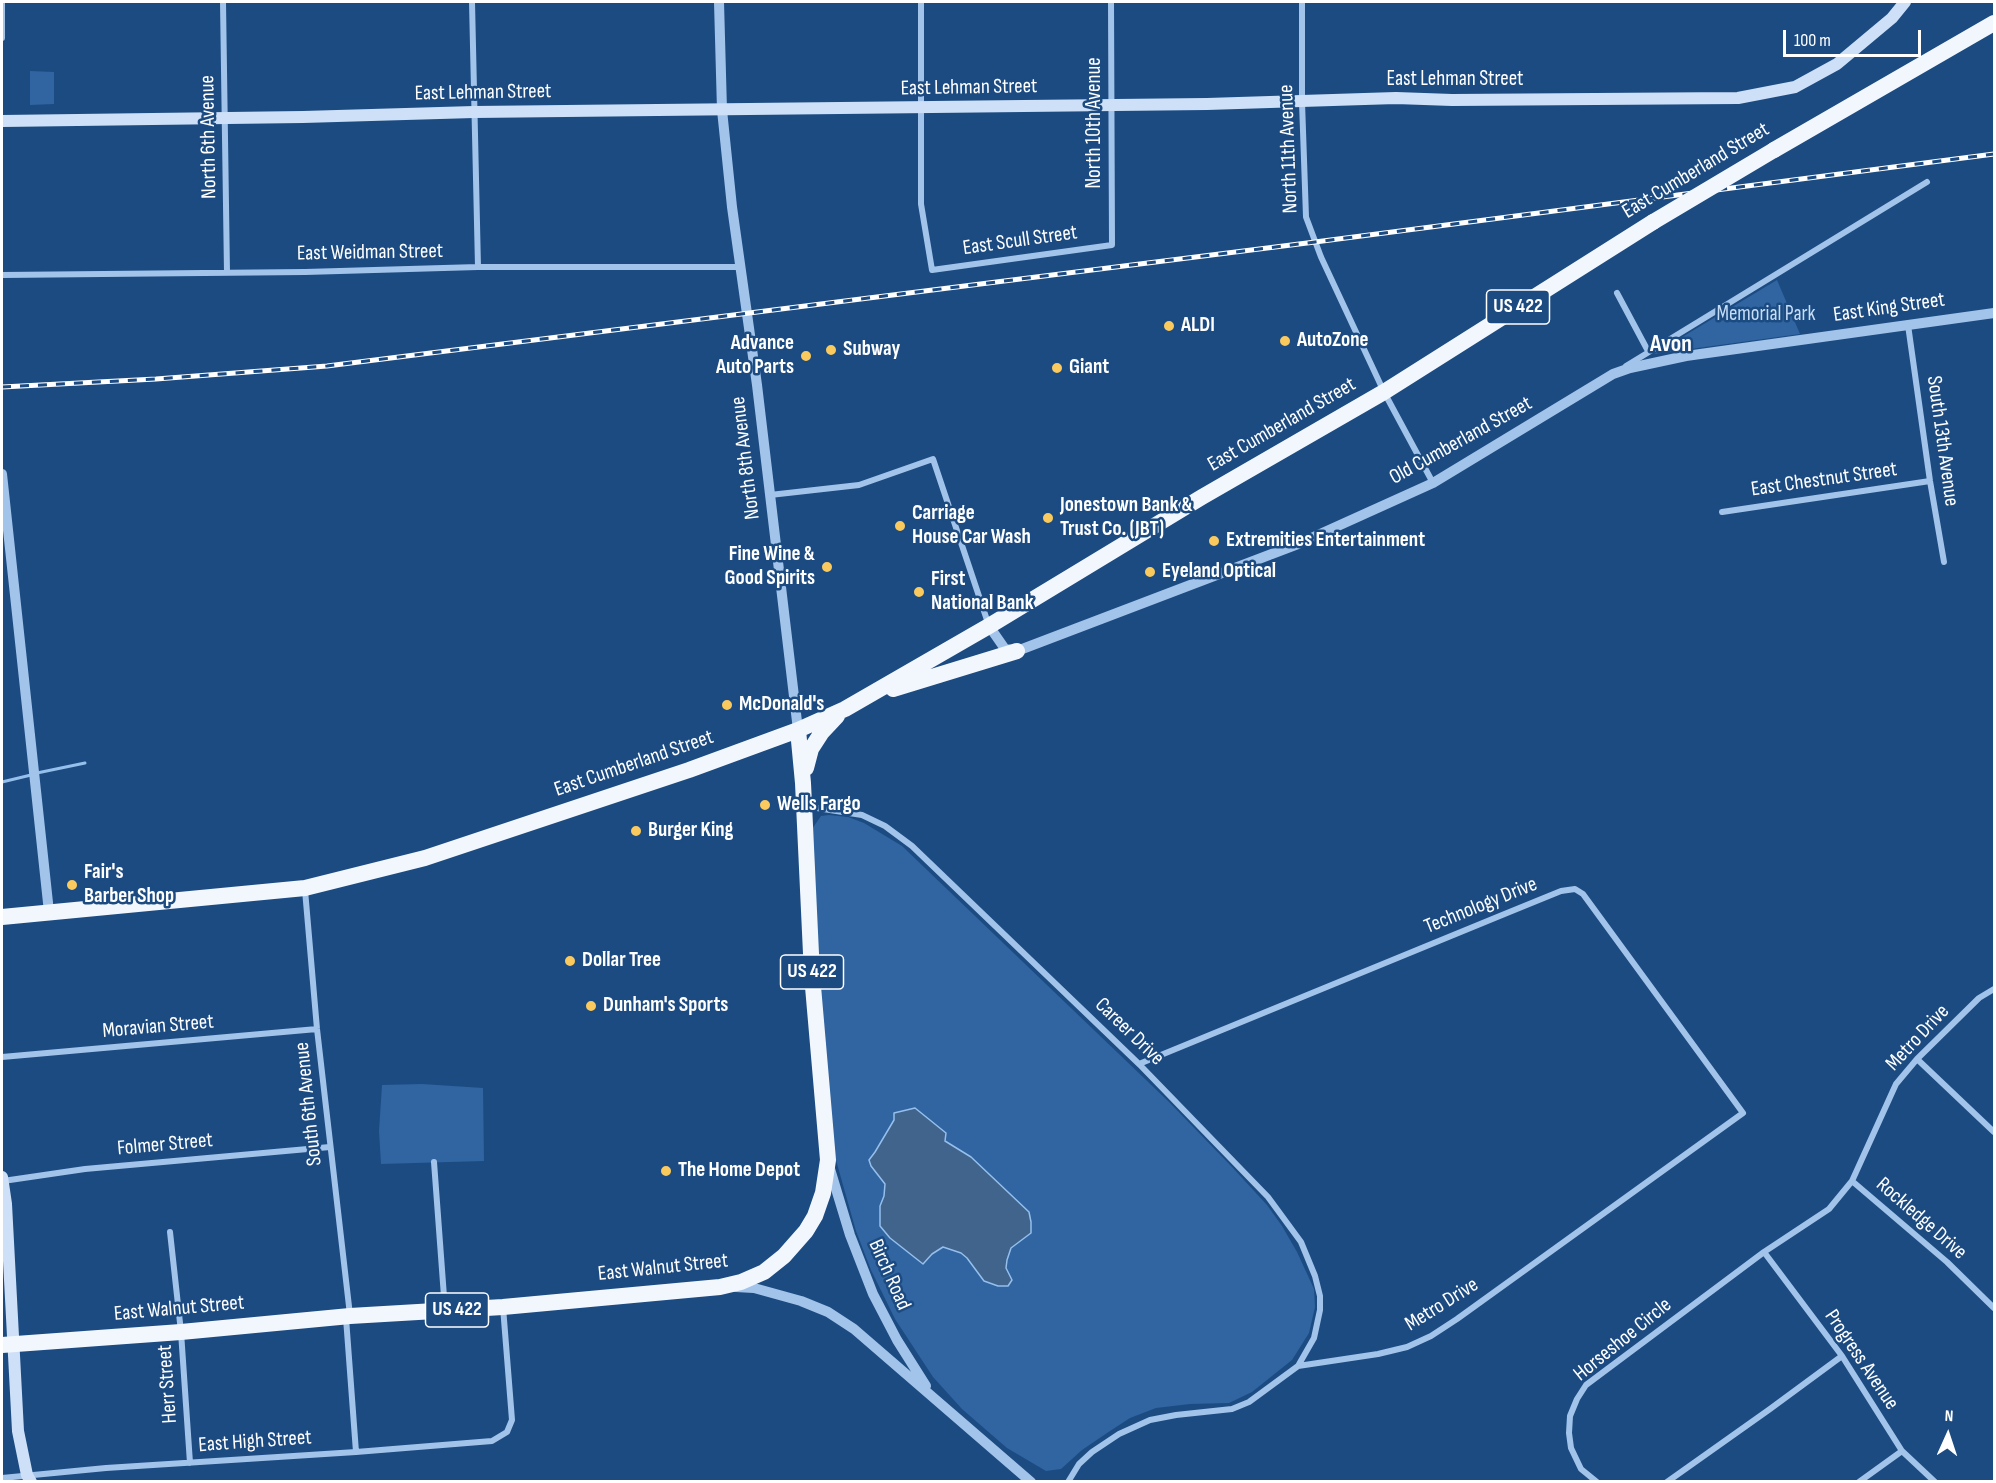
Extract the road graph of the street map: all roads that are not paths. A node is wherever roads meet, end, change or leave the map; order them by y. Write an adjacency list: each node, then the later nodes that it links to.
1 (2, 2): 10 (street)
2 (223, 2): 16 (street, North 6th Avenue)
3 (472, 2): 15 (street)
4 (718, 2): 14 (street, North 8th Avenue)
5 (921, 2): 13 (street)
6 (1111, 2): 12 (street, North 10th Avenue)
7 (1302, 2): 11 (street, North 11th Avenue)
8 (1905, 2): 11 (main road, East Lehman Street)
9 (1995, 23): 29 (highway, East Cumberland Street / US 422, bridge)
10 (2, 38)
11 (1302, 102): 12 (main road, East Lehman Street); 29 (street, North 11th Avenue)
12 (1111, 105): 13 (main road, East Lehman Street); 19 (street, North 10th Avenue)
13 (921, 109): 14 (main road, East Lehman Street); 19 (street, East Scull Street)
14 (722, 110): 15 (main road, East Lehman Street); 21 (street, North 8th Avenue)
15 (474, 112): 16 (main road, East Lehman Street); 20 (street)
16 (226, 118): 17 (main road, East Lehman Street); 22 (street, North 6th Avenue)
17 (2, 121)
18 (1927, 182): 27 (street, Old Cumberland Street)
19 (1112, 245)
20 (478, 267): 21 (street, East Weidman Street); 22 (street, East Weidman Street)
21 (740, 267): 33 (street, North 8th Avenue)
22 (227, 273): 23 (street, East Weidman Street)
23 (2, 275)
24 (1617, 293): 27 (street)
25 (1995, 313): 26 (street, East King Street)
26 (1908, 325): 28 (street, East King Street); 31 (street, South 13th Avenue)
27 (1648, 351): 28 (street, Old Cumberland Street)
28 (1613, 374): 32 (street, Old Cumberland Street)
29 (1383, 392): 32 (street, North 11th Avenue); 36 (highway, East Cumberland Street / US 422)
30 (2, 474): 44 (street)
31 (1930, 481): 34 (street, East Chestnut Street); 35 (street, South 13th Avenue)
32 (1432, 483): 37 (street, Old Cumberland Street)
33 (770, 495): 36 (street); 40 (street, North 8th Avenue)
34 (1722, 512)
35 (1944, 562)
36 (989, 626): 37 (street); 38 (highway, East Cumberland Street / US 422)
37 (1017, 651): 38 (highway)
38 (864, 698): 39 (highway, East Cumberland Street / US 422)
39 (845, 709): 40 (highway, East Cumberland Street / US 422); 41 (highway, US 422)
40 (798, 730): 41 (highway, East Walnut Street); 43 (highway, East Cumberland Street / US 422)
41 (803, 783): 42 (highway, East Walnut Street / US 422)
42 (803, 806): 51 (street, Career Drive); 55 (highway, East Walnut Street / US 422)
43 (305, 888): 44 (highway, East Cumberland Street / US 422); 48 (street, South 6th Avenue)
44 (49, 912): 45 (highway, East Cumberland Street / US 422); 46 (highway)
45 (2, 917)
46 (2, 924)
47 (1995, 989): 50 (street, Metro Drive)
48 (317, 1029): 49 (street, Moravian Street); 54 (street, South 6th Avenue)
49 (2, 1057)
50 (1917, 1059): 53 (street); 58 (street, Metro Drive)
51 (1139, 1064): 52 (street, Technology Drive); 69 (street, Career Drive)
52 (1743, 1113): 69 (street, Metro Drive)
53 (1995, 1132)
54 (330, 1147): 57 (street, Folmer Street); 65 (street, South 6th Avenue)
55 (828, 1160): 61 (highway, East Walnut Street / US 422); 70 (street, Birch Road)
56 (434, 1162): 64 (street)
57 (2, 1179): 67 (main road)
58 (1852, 1181): 60 (street, Metro Drive); 63 (street, Rockledge Drive)
59 (170, 1232): 66 (street, Herr Street)
60 (1764, 1252): 68 (street, Progress Avenue); 78 (street, Horseshoe Circle)
61 (720, 1287): 62 (highway, East Walnut Street / US 422); 70 (street, Birch Road)
62 (503, 1306): 64 (highway, East Walnut Street / US 422); 72 (street, East High Street)
63 (1995, 1308)
64 (446, 1311): 65 (highway, East Walnut Street / US 422)
65 (348, 1316): 66 (highway, East Walnut Street / US 422); 72 (street, South 6th Avenue)
66 (181, 1332): 67 (highway, East Walnut Street / US 422); 73 (street, Herr Street)
67 (7, 1345): 75 (main road)
68 (1842, 1356): 71 (street, Progress Avenue); 79 (street)
69 (1298, 1366): 77 (street, Metro Drive)
70 (933, 1397): 76 (street, Birch Road)
71 (1902, 1451): 80 (street); 81 (street, Progress Avenue)
72 (356, 1452): 73 (street, East High Street)
73 (190, 1463): 75 (street, East High Street)
74 (2, 1478): 75 (street, East High Street)
75 (29, 1478)
76 (1031, 1482)
77 (1068, 1482)
78 (1597, 1482)
79 (1667, 1482)
80 (1859, 1482)
81 (1935, 1482)

